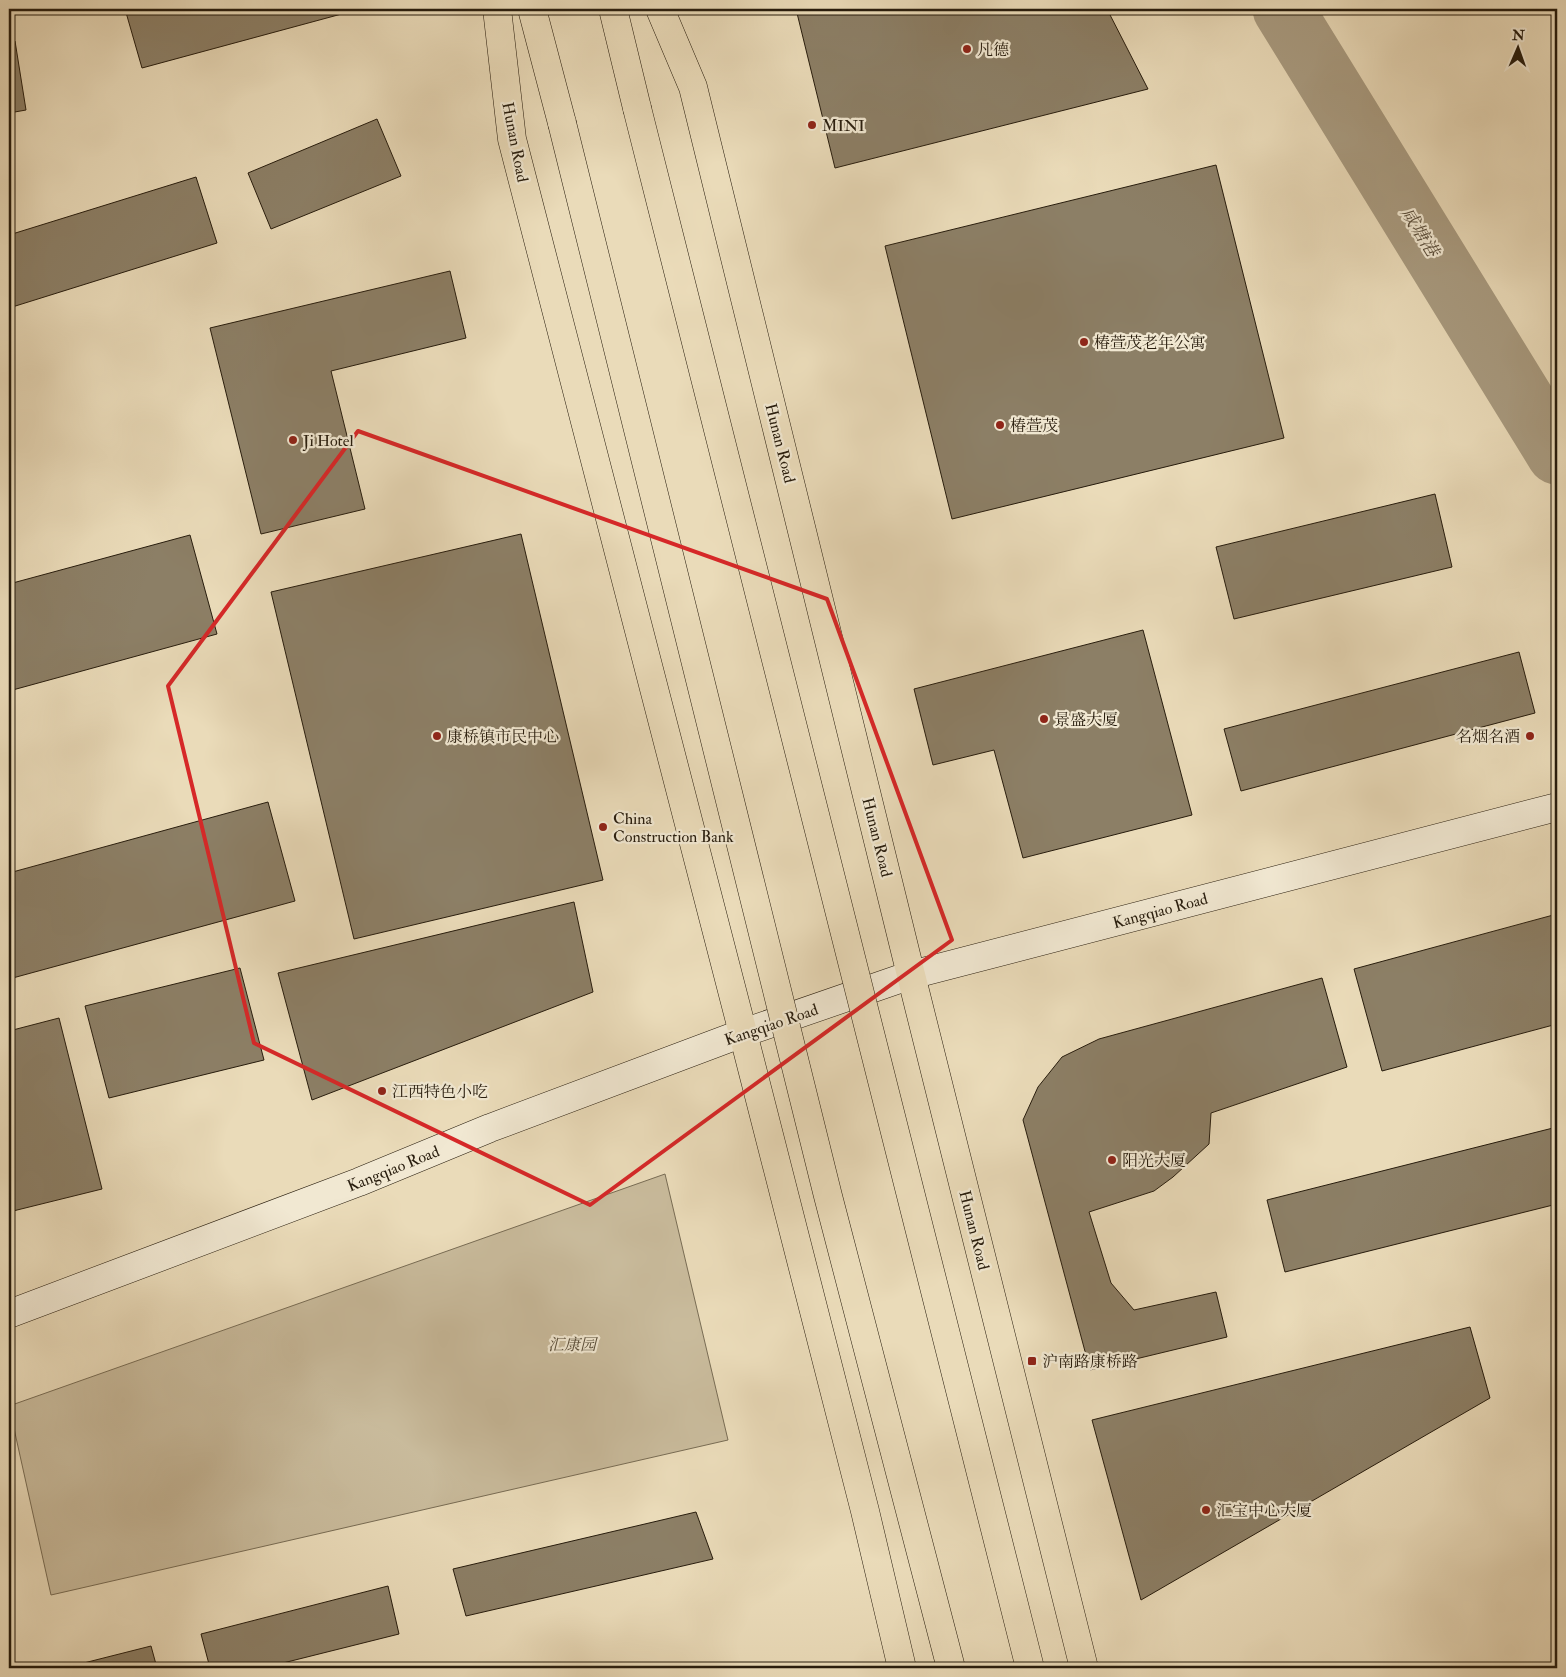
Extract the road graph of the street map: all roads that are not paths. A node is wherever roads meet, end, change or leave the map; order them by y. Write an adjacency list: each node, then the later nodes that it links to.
1 (497, 9): 7 (main road, Hunan Road)
2 (532, 9): 10 (main road, bridge)
3 (613, 9): 11 (main road, bridge)
4 (660, 9): 6 (main road, Hunan Road)
5 (1557, 807): 6 (main road, Kangqiao Road)
6 (911, 975): 7 (main road, Kangqiao Road); 12 (main road, Hunan Road)
7 (743, 1033): 8 (main road, Kangqiao Road); 9 (main road, Hunan Road)
8 (9, 1314)
9 (902, 1668)
10 (950, 1668)
11 (1030, 1668)
12 (1084, 1668)

